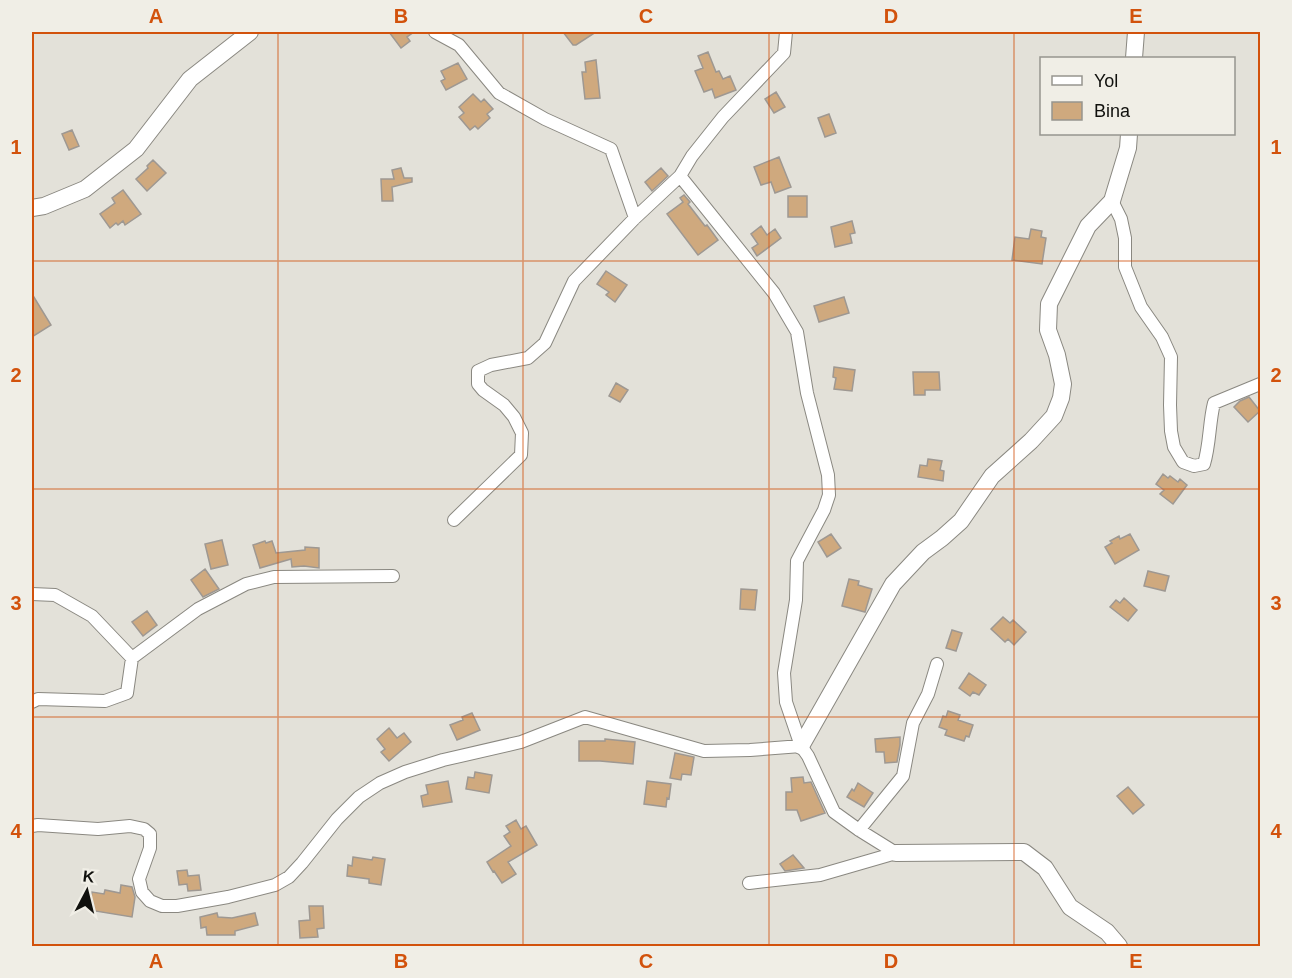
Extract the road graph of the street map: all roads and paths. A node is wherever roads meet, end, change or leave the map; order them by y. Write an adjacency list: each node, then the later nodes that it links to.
1 (250, 32): 9 (street)
2 (435, 32): 10 (street)
3 (786, 32): 7 (street)
4 (1136, 32): 5 (street)
5 (1134, 57)
6 (1129, 135): 8 (street)
7 (680, 176): 10 (street); 18 (street)
8 (1112, 201): 11 (street); 18 (street)
9 (32, 208)
10 (634, 218): 12 (street)
11 (1260, 384)
12 (454, 520)
13 (393, 576): 15 (street)
14 (32, 594): 15 (street)
15 (132, 658): 17 (street)
16 (937, 664): 20 (street)
17 (32, 702)
18 (801, 746): 19 (street); 20 (street)
19 (32, 826)
20 (859, 830): 21 (street)
21 (896, 853): 22 (street); 23 (street)
22 (749, 883)
23 (1119, 946)

